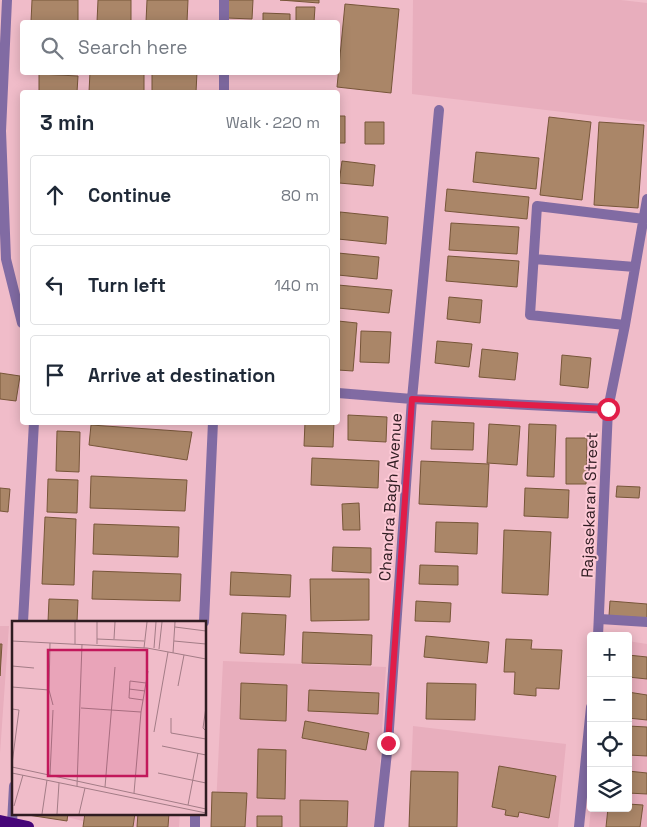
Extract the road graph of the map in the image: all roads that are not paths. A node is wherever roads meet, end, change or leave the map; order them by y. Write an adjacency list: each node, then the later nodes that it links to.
1 (7, 0): 7 (street)
2 (224, 0): 3 (street)
3 (224, 20)
4 (224, 75): 5 (street)
5 (224, 90)
6 (439, 110): 16 (street, Chandra Bagh Avenue)
7 (1, 118): 10 (street)
8 (647, 199): 9 (street, Rajasekaran Street)
9 (644, 219): 11 (street); 12 (street, Rajasekaran Street)
10 (3, 259): 13 (street)
11 (534, 259): 12 (street); 14 (street)
12 (635, 267): 14 (street, Rajasekaran Street)
13 (20, 316)
14 (625, 325): 17 (street, Rajasekaran Street)
15 (340, 393): 16 (street)
16 (412, 399): 17 (street); 31 (street, Chandra Bagh Avenue)
17 (608, 409): 20 (street, Rajasekaran Street)
18 (34, 425): 21 (street)
19 (213, 425): 22 (street)
20 (600, 619): 23 (street); 24 (street, Rajasekaran Street)
21 (23, 621)
22 (204, 621)
23 (647, 622)
24 (598, 632)
25 (590, 722): 32 (street)
26 (12, 795): 28 (street)
27 (196, 814): 30 (street)
28 (6, 822): 29 (main road)
29 (28, 827)
30 (195, 827)
31 (379, 827)
32 (579, 827)

